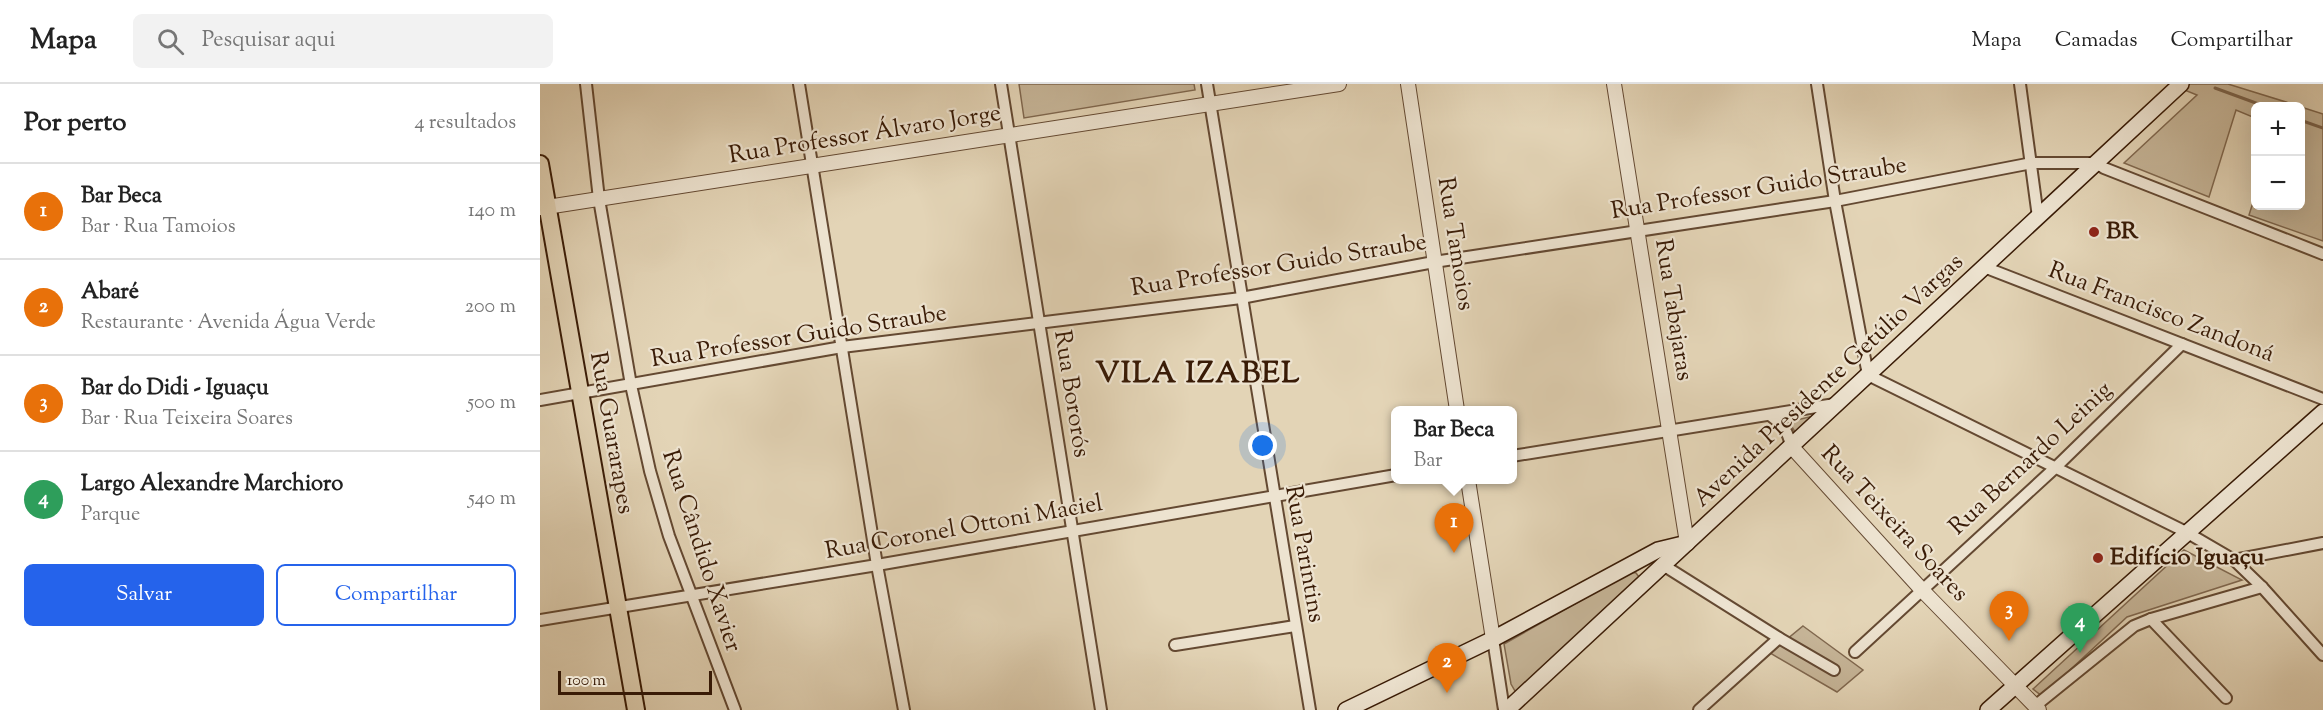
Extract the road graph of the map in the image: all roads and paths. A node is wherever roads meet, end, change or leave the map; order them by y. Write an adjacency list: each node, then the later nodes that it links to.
1 (586, 84): 18 (street, Rua Cândido Xavier)
2 (800, 84): 17 (street)
3 (1001, 84): 13 (street, Rua Bororós)
4 (1207, 84): 12 (street, Rua Parintins)
5 (1339, 84): 12 (street, Rua Professor Álvaro Jorge)
6 (1408, 84): 24 (street, Rua Tamoios)
7 (1614, 84): 22 (street, Rua Tabajaras)
8 (1817, 84): 19 (street)
9 (2020, 84): 14 (street)
10 (2181, 84): 11 (main road, Avenida Presidente Getúlio Vargas)
11 (2165, 91): 15 (main road, Avenida Presidente Getúlio Vargas)
12 (1210, 104): 13 (street, Rua Professor Álvaro Jorge); 26 (street, Rua Parintins)
13 (1009, 136): 17 (street, Rua Professor Álvaro Jorge); 27 (street, Rua Bororós)
14 (2032, 163): 15 (street, Rua Professor Guido Straube); 19 (street, Rua Professor Guido Straube); 21 (street)
15 (2096, 163): 21 (main road, Avenida Presidente Getúlio Vargas); 23 (street)
16 (540, 164): 20 (main road, Rua Guararapes)
17 (813, 164): 18 (street, Rua Professor Álvaro Jorge); 29 (street)
18 (599, 199): 20 (street, Rua Professor Álvaro Jorge); 31 (street, Rua Cândido Xavier)
19 (1835, 201): 22 (street, Rua Professor Guido Straube); 30 (street)
20 (543, 207): 32 (main road, Rua Guararapes)
21 (2038, 217): 25 (main road, Avenida Presidente Getúlio Vargas)
22 (1638, 231): 24 (street, Rua Professor Guido Straube); 39 (street, Rua Tabajaras)
23 (2323, 254)
24 (1434, 262): 26 (street, Rua Professor Guido Straube); 36 (street, Rua Tamoios)
25 (1984, 267): 28 (street, Rua Francisco Zandoná); 30 (main road, Avenida Presidente Getúlio Vargas)
26 (1241, 298): 27 (street, Rua Professor Guido Straube); 45 (street, Rua Parintins)
27 (1038, 324): 29 (street, Rua Professor Guido Straube); 46 (street, Rua Bororós)
28 (2182, 344): 33 (street, Rua Francisco Zandoná); 42 (street, Rua Bernardo Leinig)
29 (842, 346): 31 (street, Rua Professor Guido Straube); 52 (street)
30 (1868, 375): 35 (main road, Avenida Presidente Getúlio Vargas); 42 (street)
31 (631, 385): 32 (street, Rua Professor Guido Straube); 56 (street, Rua Cândido Xavier)
32 (580, 394): 34 (street, Rua Professor Guido Straube); 57 (main road, Rua Guararapes)
33 (2323, 399)
34 (540, 400)
35 (1836, 404): 38 (street); 40 (main road, Avenida Presidente Getúlio Vargas)
36 (1456, 406)
37 (2323, 412): 47 (main road)
38 (1771, 416): 39 (street); 40 (street)
39 (1669, 431): 41 (street); 48 (street, Rua Tabajaras)
40 (1791, 446): 48 (main road, Avenida Presidente Getúlio Vargas); 55 (street, Rua Teixeira Soares)
41 (1517, 455)
42 (2056, 467): 47 (street); 55 (street, Rua Bernardo Leinig)
43 (1391, 476): 45 (street, Rua Coronel Ottoni Maciel)
44 (1469, 484): 62 (street)
45 (1273, 495): 46 (street, Rua Coronel Ottoni Maciel); 60 (street, Rua Parintins)
46 (1071, 532): 52 (street, Rua Coronel Ottoni Maciel); 73 (street, Rua Bororós)
47 (2186, 532): 51 (street); 67 (main road)
48 (1687, 543): 50 (main road); 53 (main road, Avenida Presidente Getúlio Vargas)
49 (2323, 543): 51 (street)
50 (1646, 556): 53 (main road); 62 (main road)
51 (2234, 560): 54 (street)
52 (877, 565): 56 (street, Rua Coronel Ottoni Maciel); 72 (street)
53 (1663, 565): 61 (street); 76 (main road, Avenida Presidente Getúlio Vargas)
54 (2262, 587): 58 (street); 65 (street)
55 (1922, 590): 64 (street, Rua Bernardo Leinig); 67 (street, Rua Teixeira Soares)
56 (690, 595): 57 (street, Rua Coronel Ottoni Maciel); 71 (street, Rua Cândido Xavier)
57 (617, 608): 59 (street, Rua Coronel Ottoni Maciel); 70 (main road, Rua Guararapes)
58 (2151, 619): 68 (street); 69 (street)
59 (540, 620)
60 (1295, 626): 63 (street); 74 (street, Rua Parintins)
61 (1779, 638): 66 (street); 77 (street)
62 (1493, 639): 75 (main road); 76 (street)
63 (1175, 645)
64 (1855, 652)
65 (2323, 655)
66 (1834, 670)
67 (2016, 685): 69 (street, Rua Teixeira Soares); 78 (main road)
68 (2226, 698)
69 (2037, 708)
70 (636, 710)
71 (735, 710)
72 (904, 710)
73 (1101, 710)
74 (1310, 710)
75 (1347, 710)
76 (1505, 710)
77 (1699, 710)
78 (1988, 710)

